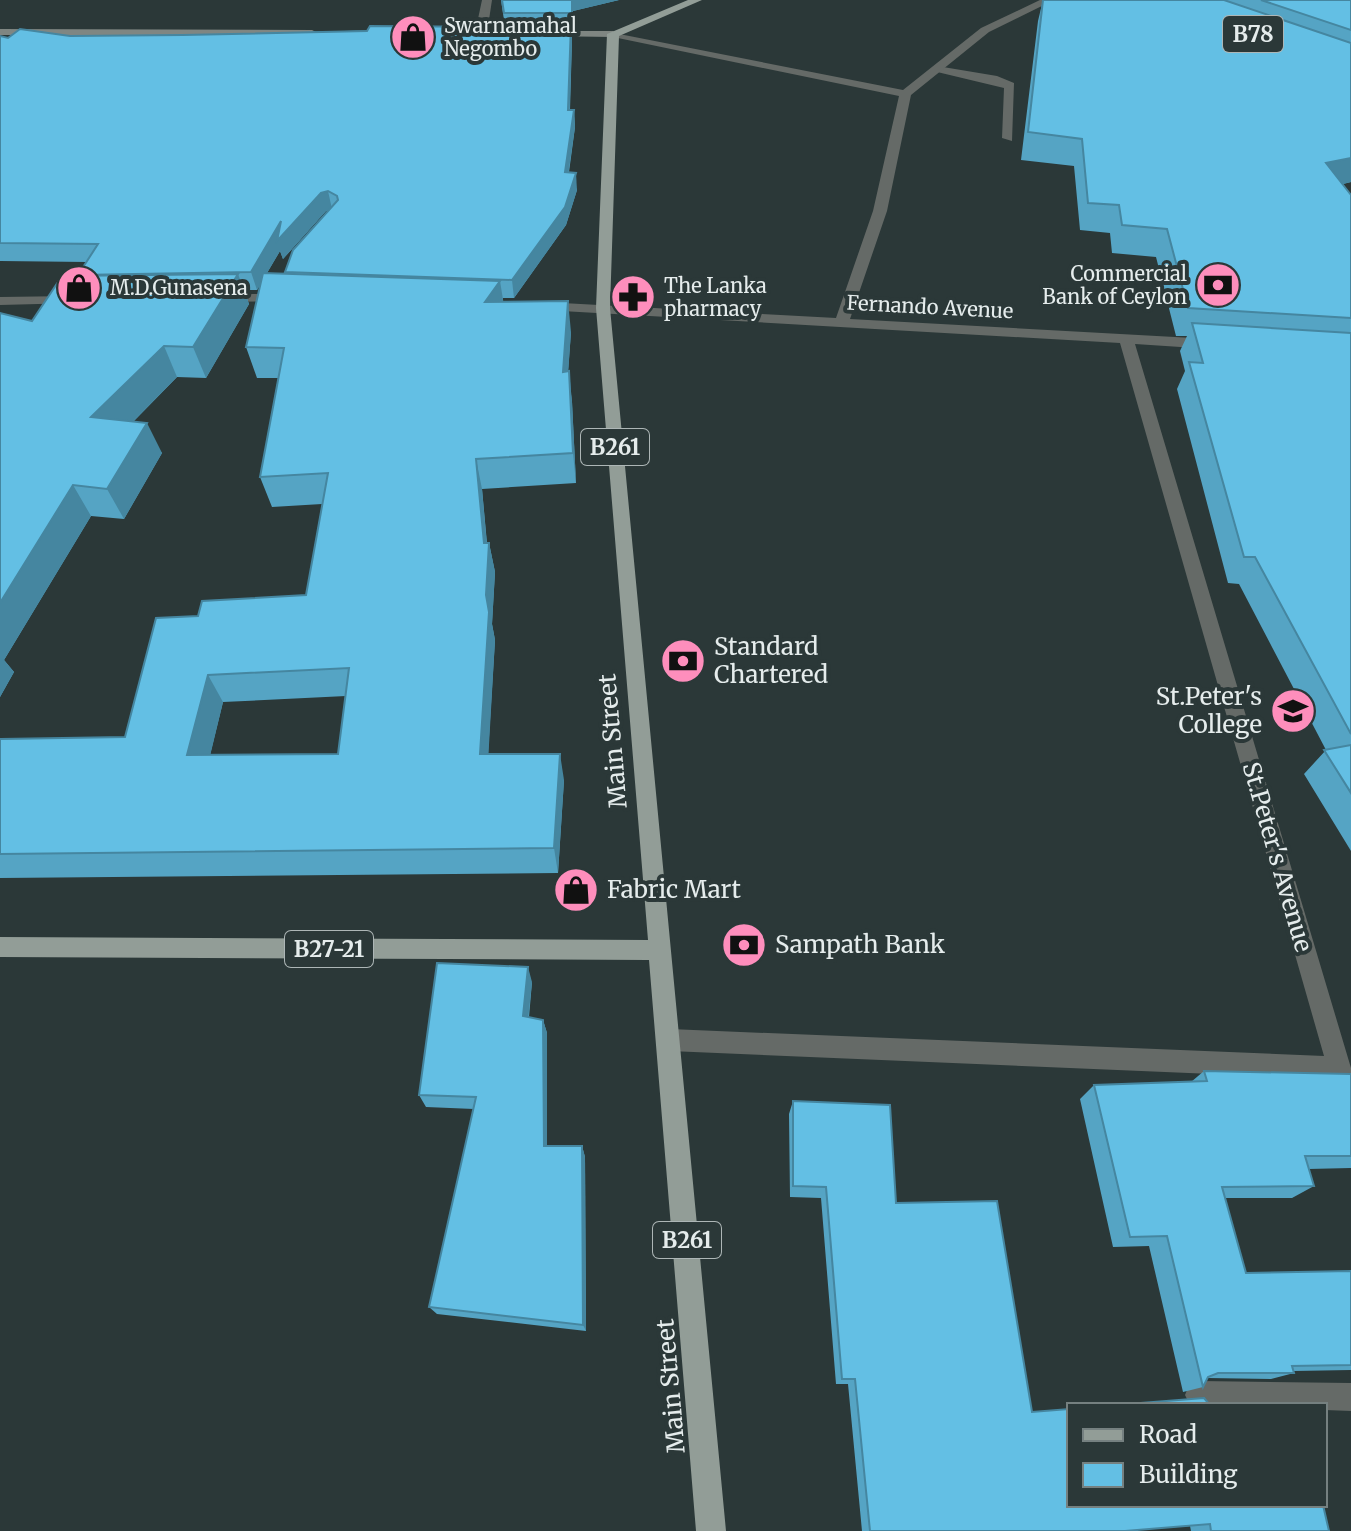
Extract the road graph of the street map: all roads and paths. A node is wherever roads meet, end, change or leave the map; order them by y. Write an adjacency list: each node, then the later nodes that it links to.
1 (487, 0): 7 (street)
2 (697, 0): 10 (main road)
3 (1049, 0): 11 (street)
4 (0, 32): 5 (main road)
5 (326, 33)
6 (465, 33): 7 (main road)
7 (481, 33): 8 (main road)
8 (495, 34)
9 (540, 34): 10 (main road)
10 (613, 34): 12 (street); 19 (main road, Main Street / B261)
11 (937, 69): 12 (street); 13 (street)
12 (905, 94): 20 (street)
13 (1008, 138)
14 (200, 298): 15 (street)
15 (308, 298)
16 (92, 300): 17 (street)
17 (0, 301)
18 (525, 305): 19 (street, Fernando Avenue)
19 (603, 308): 20 (street, Fernando Avenue); 24 (main road, Main Street / B261)
20 (842, 322): 21 (street, Fernando Avenue)
21 (1126, 339): 22 (street, Fernando Avenue); 26 (street, St.Peter's Avenue)
22 (1231, 346)
23 (0, 947): 24 (main road, B27-21)
24 (659, 950): 25 (main road, Main Street / B261)
25 (670, 1040): 26 (street); 30 (main road, Main Street / B261)
26 (1339, 1068): 27 (street, St.Peter's Avenue)
27 (1351, 1097)
28 (1199, 1395): 29 (street)
29 (1351, 1397)
30 (711, 1531)

